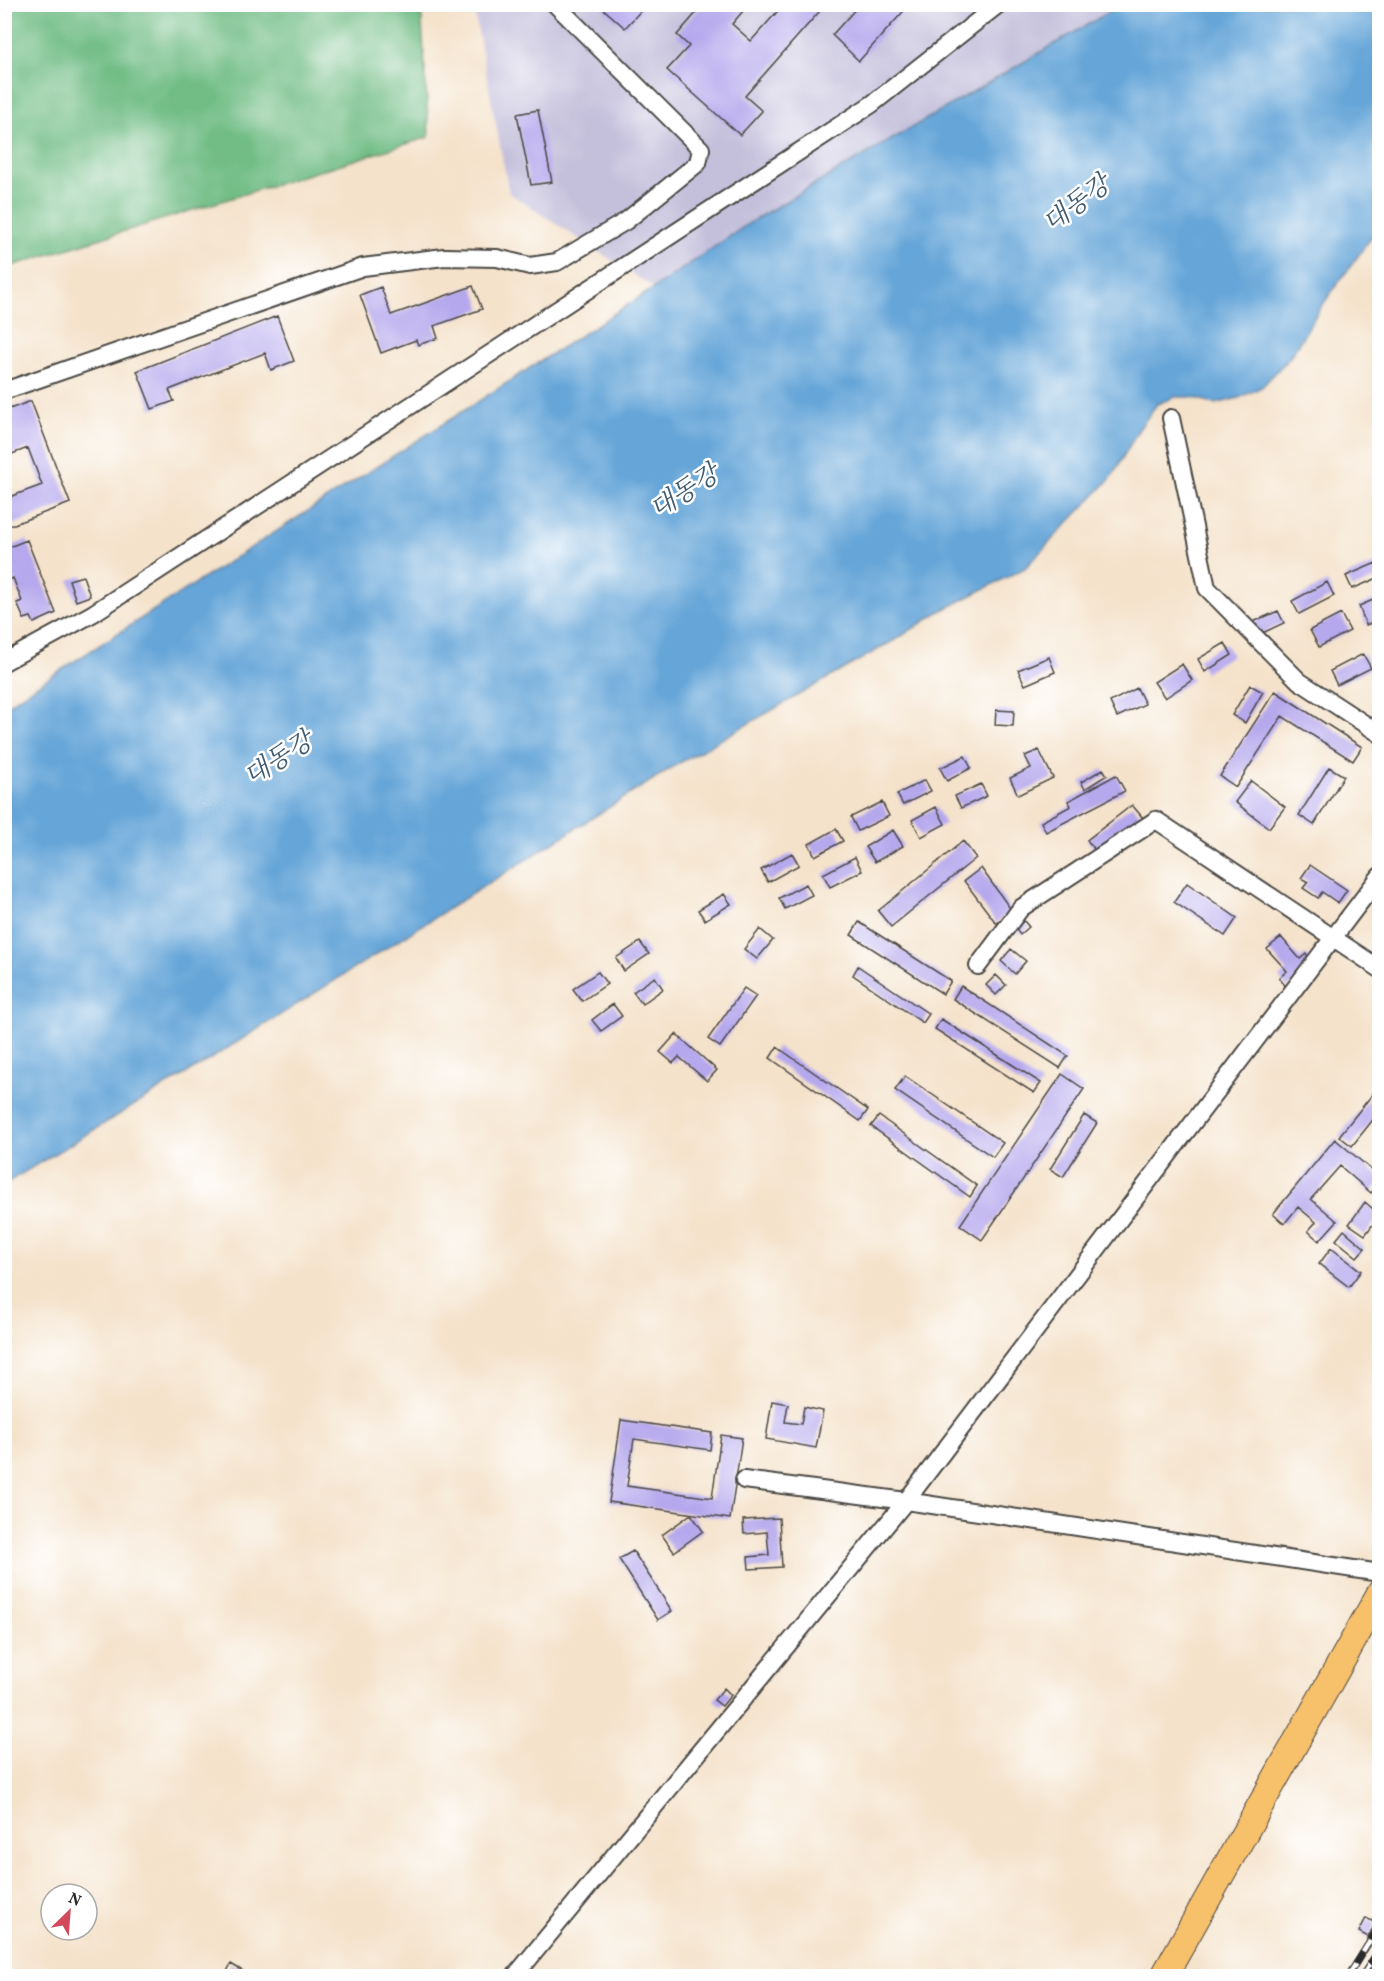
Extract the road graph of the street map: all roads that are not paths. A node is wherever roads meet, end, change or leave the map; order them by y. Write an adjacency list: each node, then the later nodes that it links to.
1 (555, 4): 3 (street)
2 (999, 4): 5 (street)
3 (4, 391)
4 (1172, 418): 6 (street)
5 (4, 662)
6 (1380, 734)
7 (1380, 876): 8 (street)
8 (1333, 939): 9 (street); 10 (street); 12 (street)
9 (978, 966)
10 (1380, 969)
11 (744, 1480): 12 (street)
12 (906, 1501): 13 (street); 15 (street)
13 (1380, 1573)
14 (1380, 1593): 16 (main road)
15 (515, 1977)
16 (1164, 1977)

